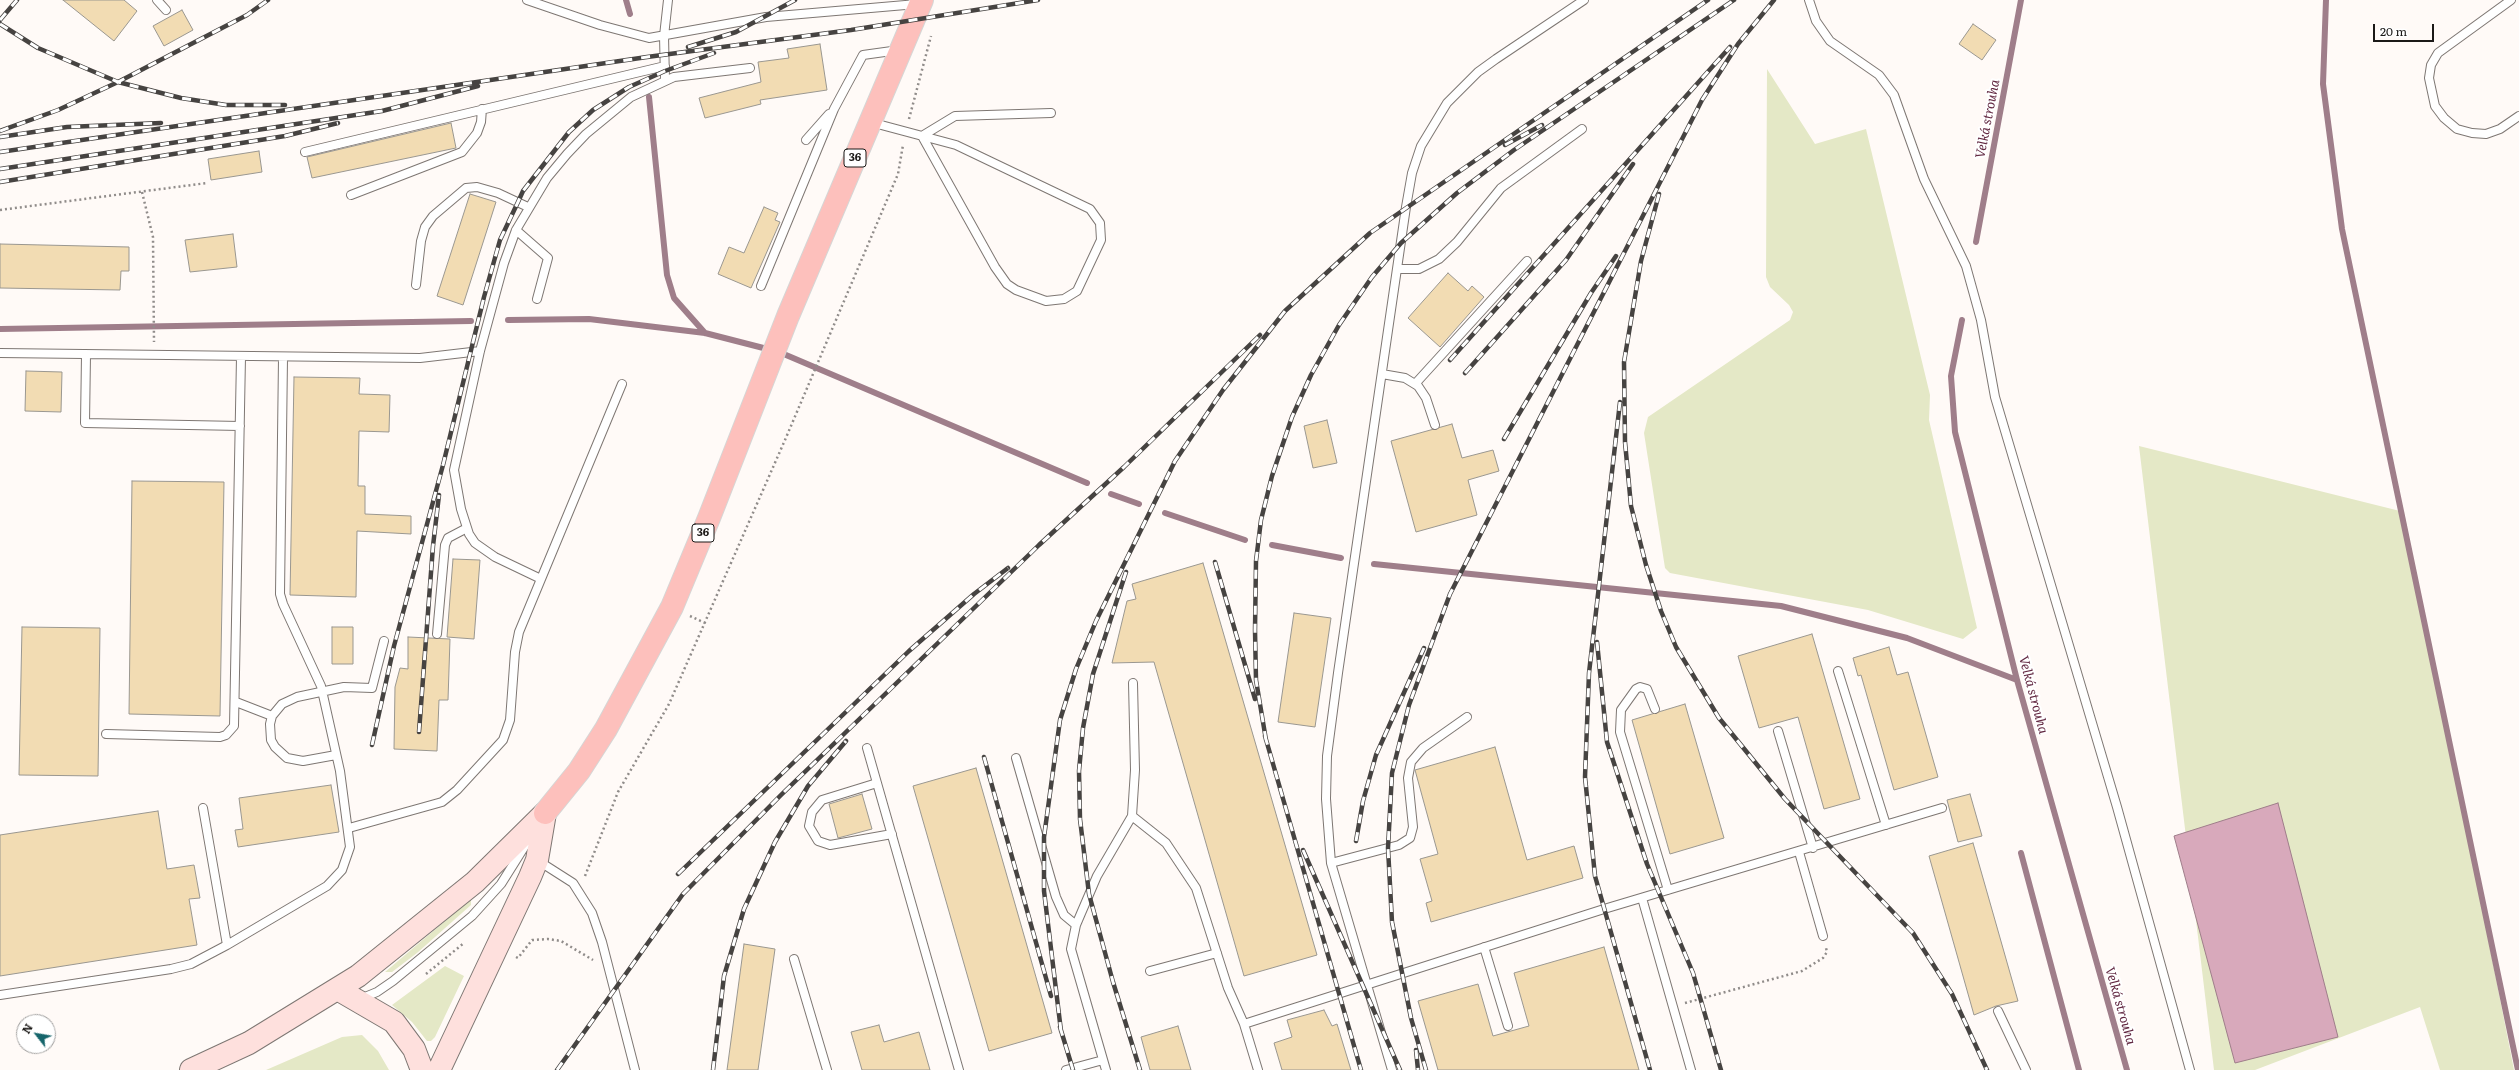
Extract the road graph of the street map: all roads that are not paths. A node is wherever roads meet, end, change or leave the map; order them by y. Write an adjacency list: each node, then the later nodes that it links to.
1 (157, 0): 8 (lane)
2 (527, 0): 9 (lane)
3 (668, 0): 9 (lane)
4 (1584, 0): 27 (lane)
5 (1809, 0): 98 (lane)
6 (2511, 0): 17 (lane)
7 (921, 2): 9 (lane); 10 (main road, 36)
8 (166, 10)
9 (664, 36): 11 (lane)
10 (900, 50): 15 (lane); 18 (main road, 36)
11 (665, 66): 13 (lane); 14 (lane)
12 (750, 68): 13 (lane)
13 (665, 80): 24 (lane)
14 (482, 109): 22 (lane); 23 (lane)
15 (834, 109): 21 (lane); 29 (lane)
16 (1052, 113): 20 (lane)
17 (2519, 116)
18 (870, 122): 20 (lane); 60 (main road, 36)
19 (1582, 129): 27 (lane)
20 (922, 136): 20 (lane)
21 (806, 140)
22 (305, 152)
23 (351, 195)
24 (528, 207): 25 (lane); 28 (lane)
25 (516, 230): 30 (lane); 31 (lane)
26 (1527, 261): 38 (lane)
27 (1397, 269): 36 (lane)
28 (416, 285)
29 (761, 286)
30 (537, 299)
31 (480, 351): 35 (lane); 41 (lane)
32 (0, 353): 33 (lane)
33 (86, 355): 34 (lane); 40 (lane)
34 (241, 357): 35 (lane); 40 (lane)
35 (283, 358): 47 (lane)
36 (1382, 374): 38 (lane); 68 (lane)
37 (622, 384): 42 (lane)
38 (1415, 384): 39 (lane)
39 (1435, 425)
40 (240, 426): 48 (lane)
41 (467, 528): 42 (lane); 43 (lane)
42 (541, 579): 63 (lane)
43 (437, 634)
44 (384, 642): 47 (lane)
45 (1838, 671): 62 (lane)
46 (1132, 683): 61 (lane)
47 (322, 692): 50 (lane); 55 (lane)
48 (236, 702): 50 (lane); 53 (lane)
49 (1655, 709): 69 (lane)
50 (272, 716): 55 (lane)
51 (1467, 717): 68 (lane)
52 (1778, 731): 65 (lane)
53 (106, 734)
54 (867, 748): 57 (lane)
55 (336, 755): 63 (lane)
56 (1016, 758): 71 (lane)
57 (877, 783): 64 (lane); 64 (lane)
58 (203, 808): 73 (lane)
59 (1942, 808): 62 (lane)
60 (545, 813): 67 (main road); 79 (main road); 81 (lane)
61 (1132, 816): 71 (lane); 75 (lane)
62 (1886, 825): 65 (lane)
63 (349, 828): 73 (lane)
64 (892, 834): 91 (lane)
65 (1813, 848): 66 (lane)
66 (1799, 852): 69 (lane); 72 (lane)
67 (537, 860): 88 (main road); 89 (lane)
68 (1331, 863): 78 (lane)
69 (1668, 890): 70 (lane)
70 (1642, 898): 74 (lane); 96 (lane)
71 (1076, 925): 85 (lane)
72 (1823, 936)
73 (227, 945): 80 (lane)
74 (1484, 947): 78 (lane); 84 (lane)
75 (1217, 953): 77 (lane); 83 (lane)
76 (794, 959): 90 (lane)
77 (1150, 971)
78 (1368, 985): 83 (lane); 95 (lane)
79 (339, 990): 81 (main road); 86 (main road)
80 (0, 995)
81 (358, 1000): 87 (main road)
82 (1998, 1011): 97 (lane)
83 (1244, 1024): 94 (lane)
84 (1508, 1026)
85 (1103, 1060): 92 (lane); 93 (lane)
86 (191, 1070)
87 (422, 1070)
88 (438, 1070)
89 (635, 1070)
90 (827, 1070)
91 (958, 1070)
92 (1066, 1070)
93 (1106, 1070)
94 (1258, 1070)
95 (1392, 1070)
96 (1691, 1070)
97 (2026, 1070)
98 (2190, 1070)

